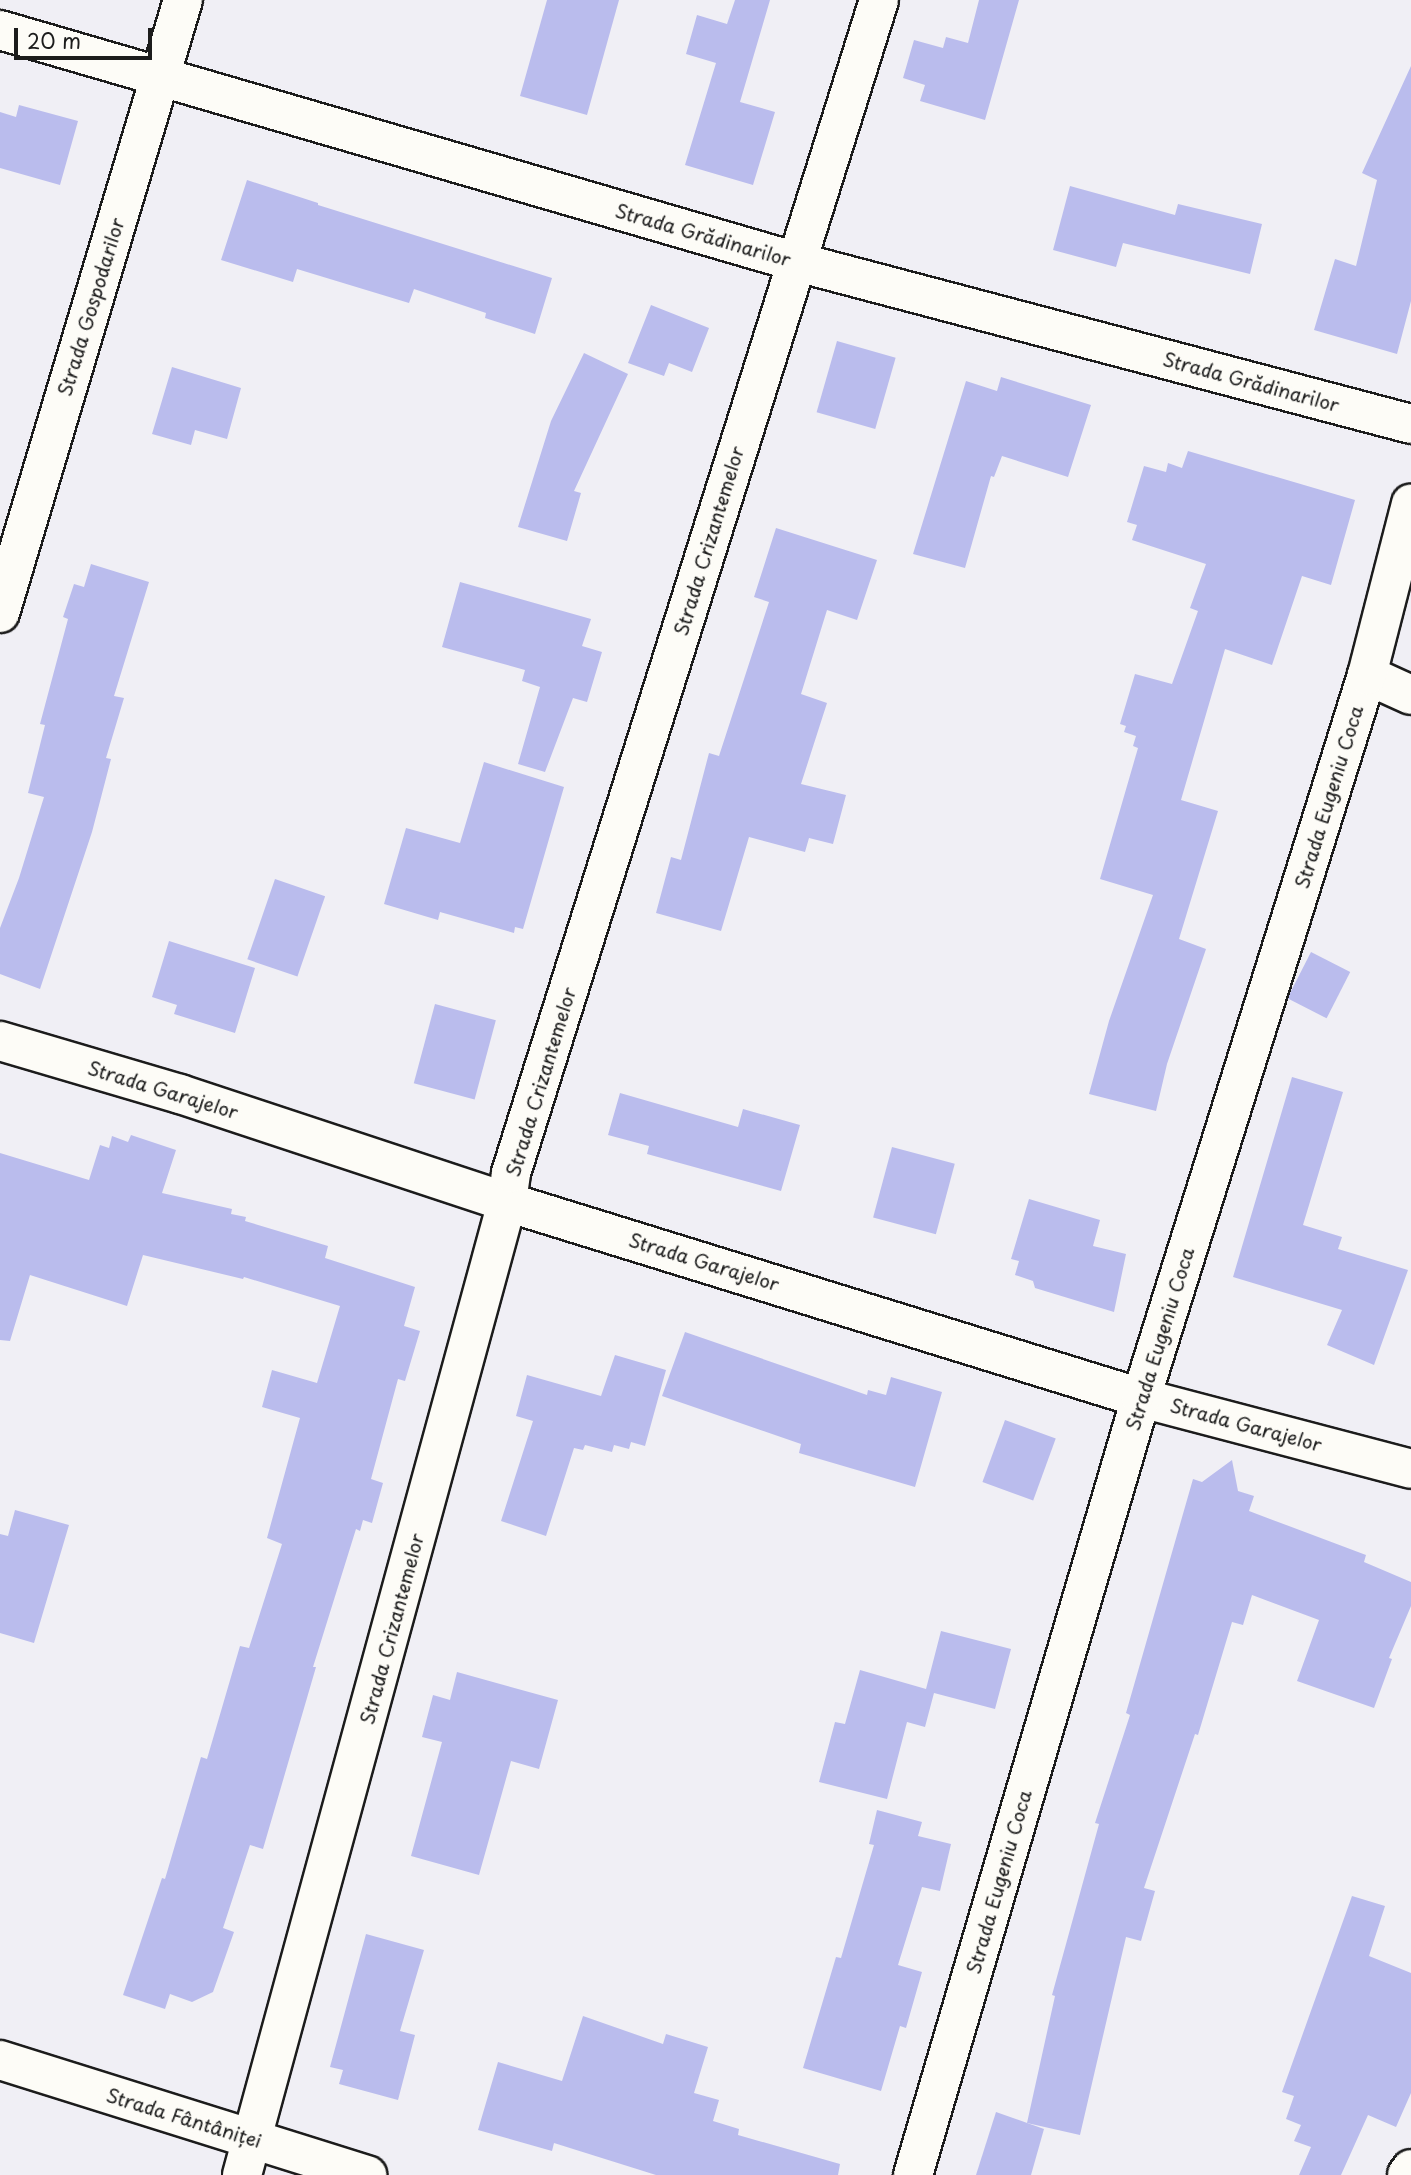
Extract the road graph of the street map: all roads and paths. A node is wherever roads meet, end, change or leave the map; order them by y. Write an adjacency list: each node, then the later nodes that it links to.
1 (183, 0): 4 (street, Strada Gospodarilor)
2 (878, 0): 5 (street, Strada Crizantemelor)
3 (0, 30): 4 (street, Strada Grădinarilor)
4 (160, 77): 5 (street, Strada Grădinarilor); 8 (street, Strada Gospodarilor)
5 (797, 262): 6 (street, Strada Grădinarilor); 12 (street, Strada Crizantemelor)
6 (1411, 424)
7 (1411, 504): 9 (street, Strada Eugeniu Coca)
8 (0, 613)
9 (1367, 675): 10 (street); 13 (street, Strada Eugeniu Coca)
10 (1411, 695)
11 (0, 1041): 12 (street, Strada Garajelor)
12 (507, 1202): 13 (street, Strada Garajelor); 16 (street, Strada Crizantemelor)
13 (1141, 1398): 14 (street, Strada Garajelor); 19 (street, Strada Eugeniu Coca)
14 (1411, 1469)
15 (0, 2060): 16 (street, Strada Fântâniței)
16 (248, 2157): 18 (street, Strada Fântâniței)
17 (1411, 2169): 20 (street)
18 (368, 2175)
19 (913, 2175)
20 (1407, 2175)

